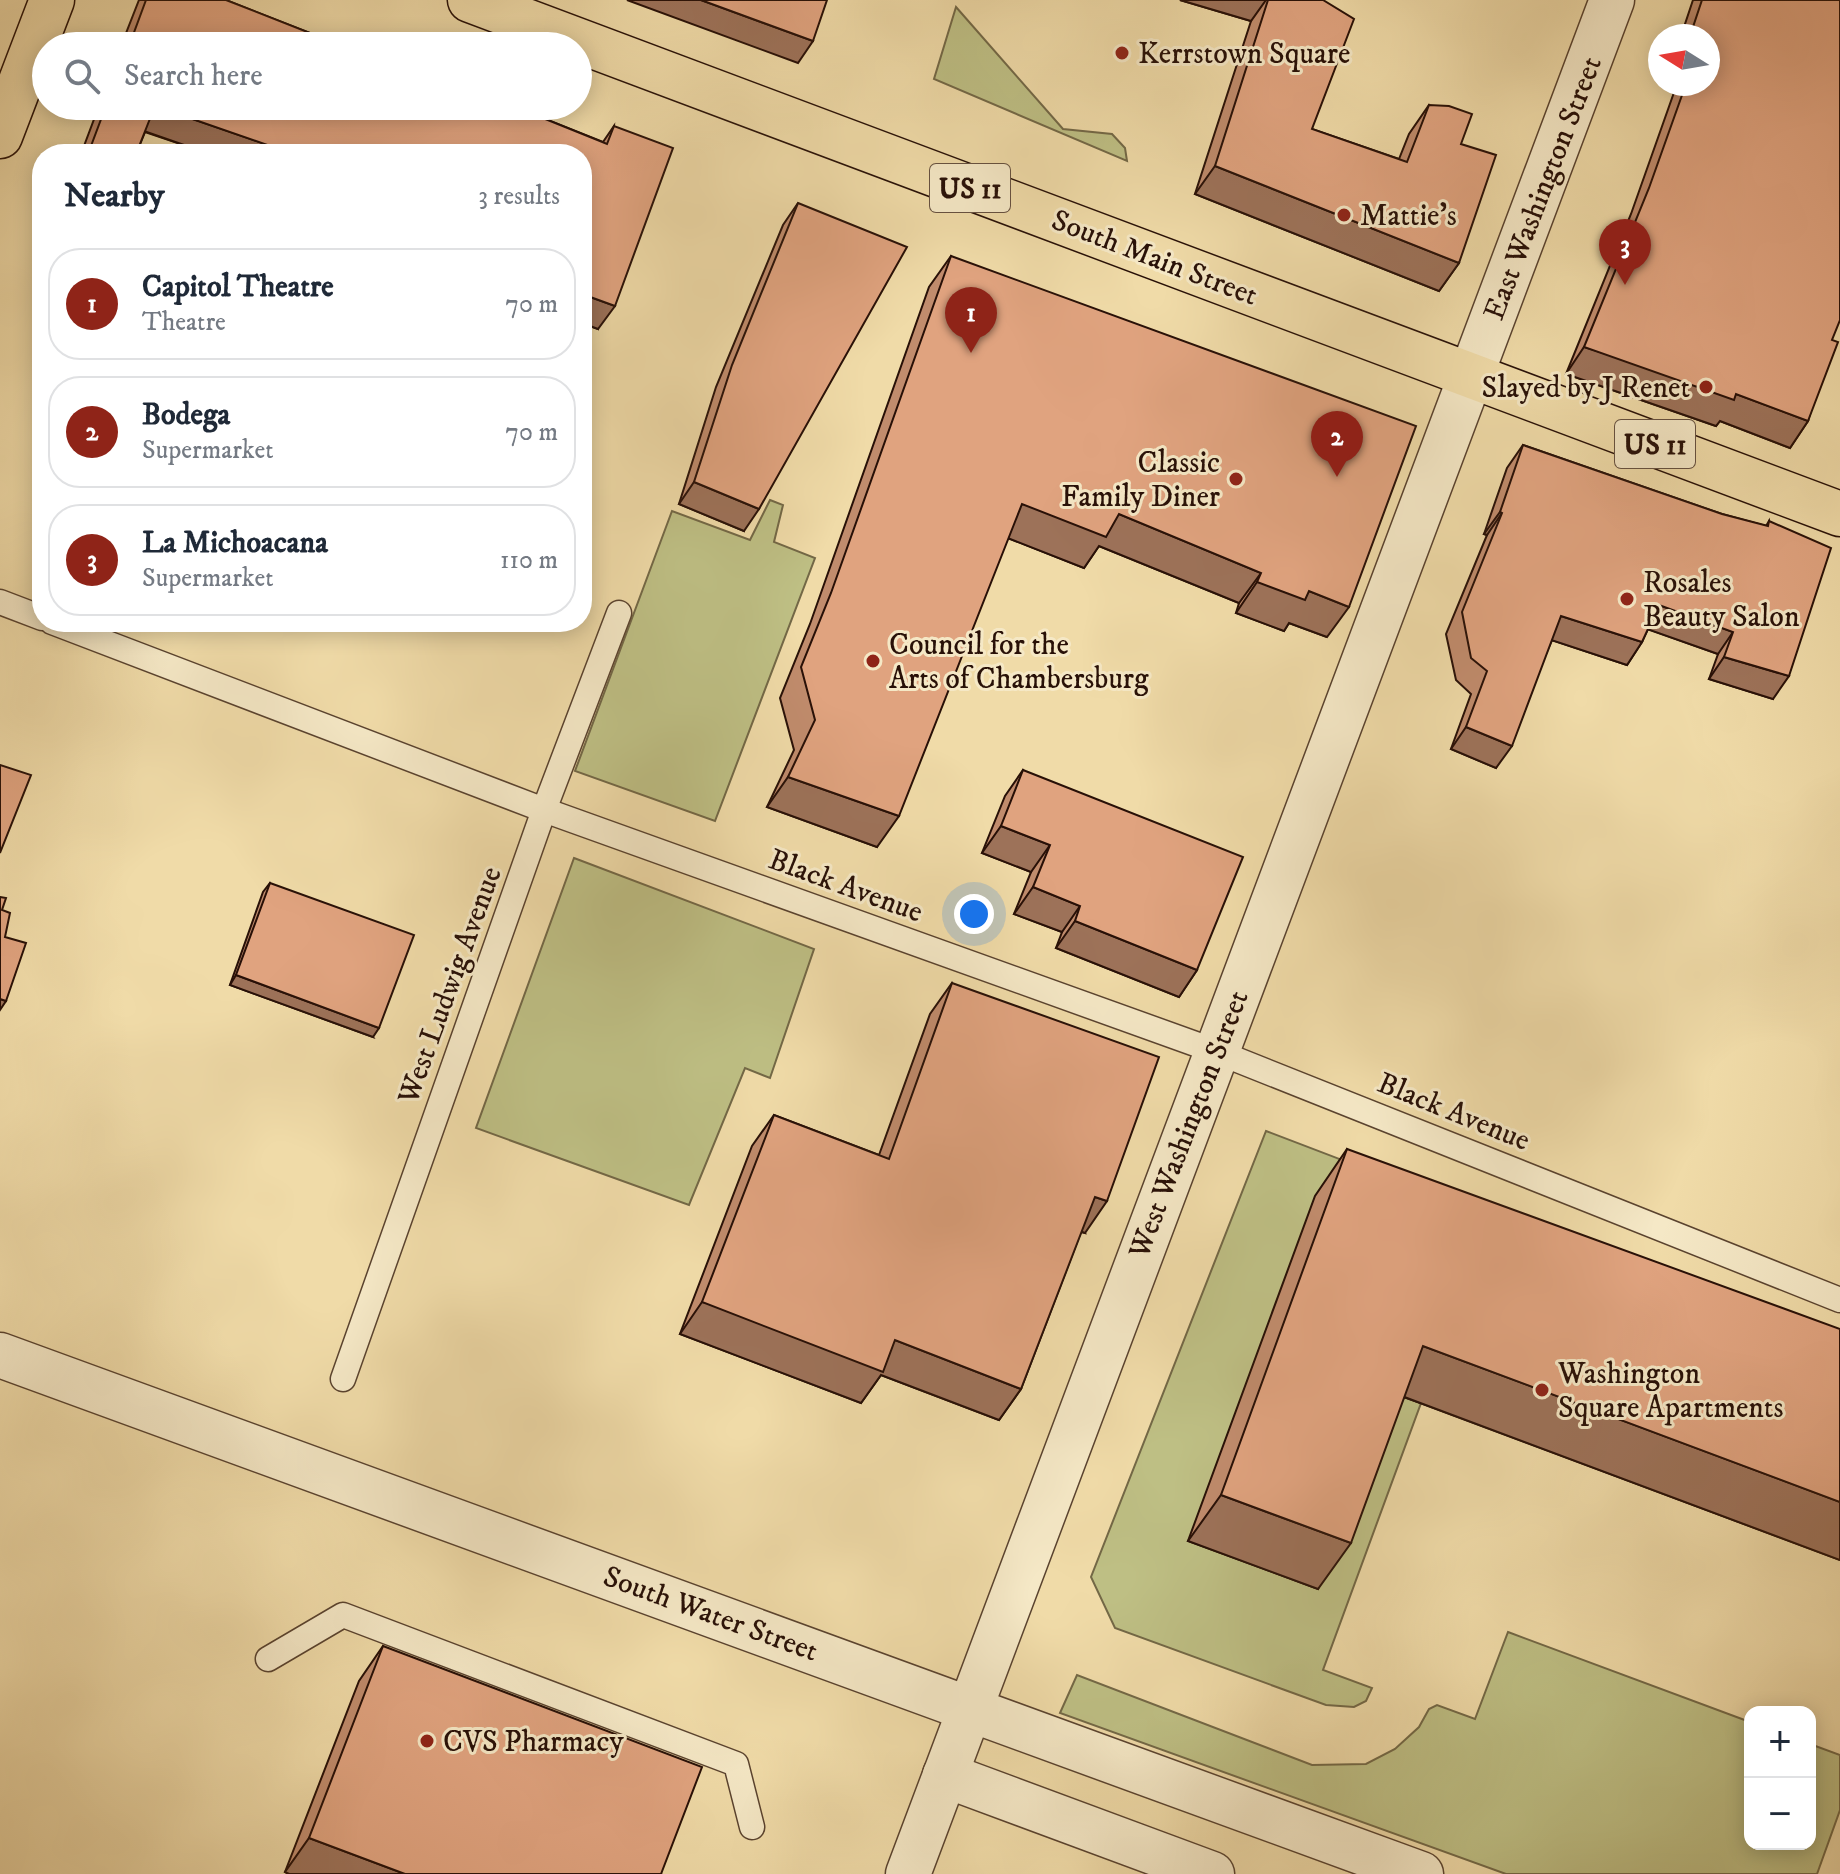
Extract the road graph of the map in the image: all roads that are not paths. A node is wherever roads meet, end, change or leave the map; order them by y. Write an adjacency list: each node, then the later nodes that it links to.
1 (52, 0): 4 (main road)
2 (470, 0): 5 (main road, South Main Street / US 11)
3 (1612, 0): 9 (street, East Washington Street)
4 (40, 32)
5 (555, 32)
6 (592, 46): 9 (main road, South Main Street / US 11)
7 (32, 52): 8 (main road)
8 (0, 136)
9 (1470, 376): 10 (main road, South Main Street / US 11); 16 (street, West Washington Street)
10 (1840, 514)
11 (0, 602): 13 (lane)
12 (619, 613): 15 (lane, West Ludwig Avenue)
13 (32, 614)
14 (78, 632): 15 (lane, Black Avenue)
15 (544, 810): 16 (lane, Black Avenue); 19 (lane, West Ludwig Avenue)
16 (1215, 1051): 17 (lane, Black Avenue); 21 (street, West Washington Street)
17 (1840, 1300)
18 (0, 1355): 21 (street, South Water Street)
19 (343, 1379)
20 (268, 1659): 23 (lane)
21 (970, 1708): 22 (street, West Washington Street); 26 (street, South Water Street)
22 (945, 1775): 24 (street, West Washington Street); 25 (street)
23 (752, 1827)
24 (908, 1874)
25 (1212, 1874)
26 (1421, 1874)

